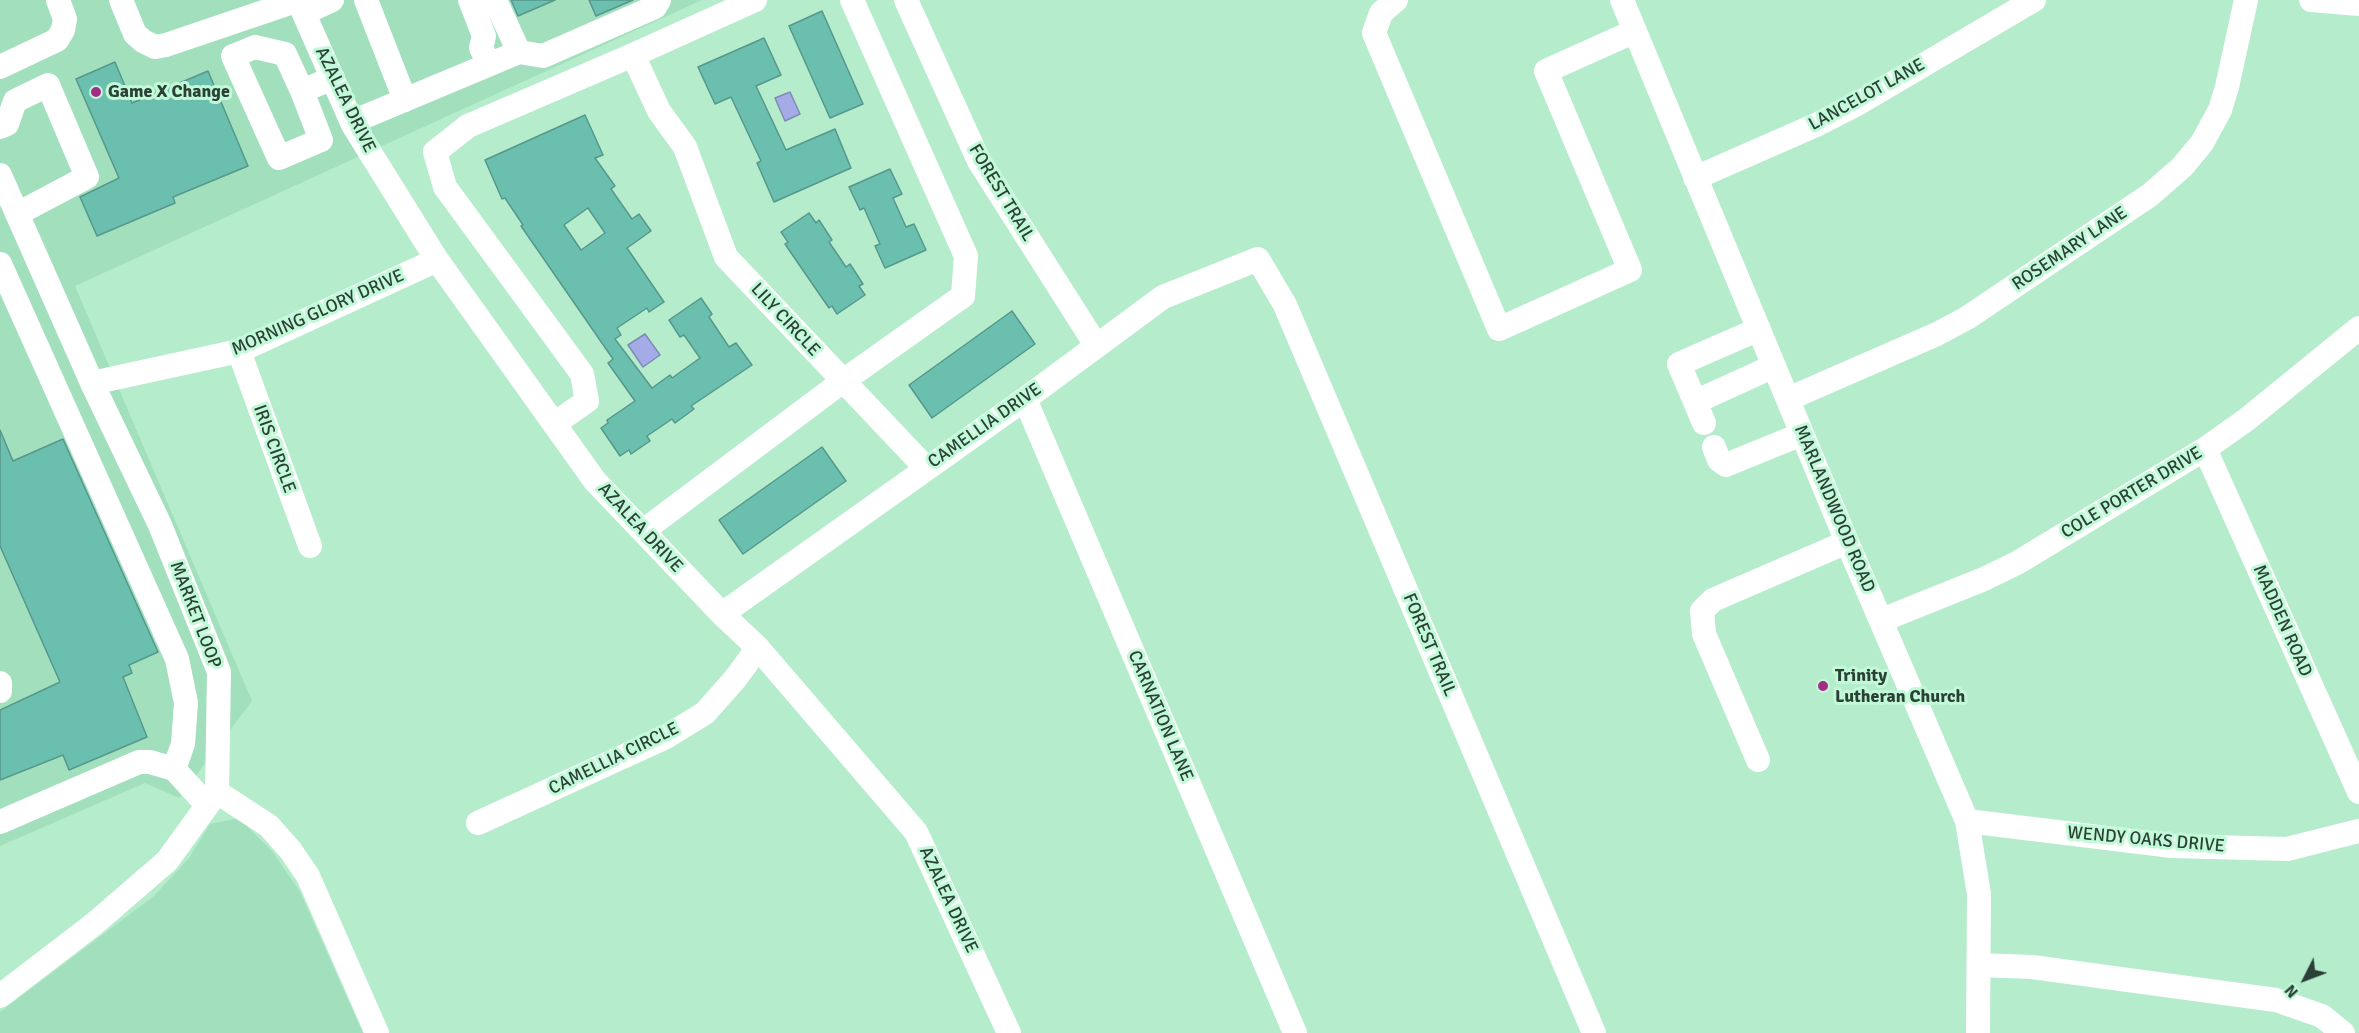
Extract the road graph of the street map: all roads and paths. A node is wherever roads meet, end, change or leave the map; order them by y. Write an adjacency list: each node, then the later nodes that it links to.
1 (58, 0): 22 (street)
2 (121, 0): 16 (street)
3 (332, 0): 16 (street)
4 (366, 0): 25 (street)
5 (470, 0): 21 (street)
6 (495, 0): 19 (street)
7 (659, 0): 19 (street)
8 (755, 0): 20 (street)
9 (852, 0): 39 (street)
10 (906, 0): 36 (street, FOREST TRAIL)
11 (1396, 0): 18 (street)
12 (1622, 0): 18 (street, MARLANDWOOD ROAD)
13 (2034, 0): 29 (street, LANCELOT LANE)
14 (2246, 0): 42 (street, ROSEMARY LANE)
15 (2311, 0): 17 (street)
16 (300, 4): 23 (street, AZALEA DRIVE)
17 (2359, 4)
18 (1635, 31): 29 (street, MARLANDWOOD ROAD)
19 (519, 52): 21 (street)
20 (633, 55): 39 (street, LILY CIRCLE); 43 (street)
21 (489, 63): 25 (street)
22 (0, 66)
23 (333, 78): 24 (street); 26 (street, AZALEA DRIVE)
24 (302, 91): 24 (street)
25 (405, 100): 26 (street)
26 (352, 122): 32 (street, AZALEA DRIVE)
27 (0, 127): 30 (street)
28 (0, 175): 30 (street, MARKET LOOP)
29 (1695, 178): 35 (street, MARLANDWOOD ROAD)
30 (17, 214): 40 (street, MARKET LOOP)
31 (1258, 259): 36 (street, CAMELLIA DRIVE); 69 (street, FOREST TRAIL)
32 (437, 260): 37 (street, MORNING GLORY DRIVE); 43 (street, AZALEA DRIVE)
33 (0, 264): 57 (street)
34 (2359, 328): 46 (street, COLE PORTER DRIVE)
35 (1759, 329): 38 (street, MARLANDWOOD ROAD); 38 (street)
36 (1096, 345): 41 (street, CAMELLIA DRIVE)
37 (238, 351): 40 (street, MORNING GLORY DRIVE); 50 (street, IRIS CIRCLE)
38 (1774, 366): 42 (street, MARLANDWOOD ROAD)
39 (843, 381): 47 (street, LILY CIRCLE); 48 (street)
40 (92, 383): 59 (street, MARKET LOOP)
41 (1025, 399): 47 (street, CAMELLIA DRIVE); 68 (street, CARNATION LANE)
42 (1788, 399): 44 (street, MARLANDWOOD ROAD)
43 (554, 423): 48 (street, AZALEA DRIVE)
44 (1802, 434): 45 (street); 49 (street, MARLANDWOOD ROAD)
45 (1714, 447)
46 (2205, 449): 52 (street, COLE PORTER DRIVE); 58 (street, MADDEN ROAD)
47 (926, 468): 51 (street, CAMELLIA DRIVE)
48 (643, 531): 51 (street, AZALEA DRIVE)
49 (1847, 542): 52 (street, MARLANDWOOD ROAD); 56 (street)
50 (310, 546)
51 (722, 614): 53 (street, AZALEA DRIVE)
52 (1882, 620): 60 (street, MARLANDWOOD ROAD)
53 (758, 648): 62 (street, CAMELLIA CIRCLE); 67 (street, AZALEA DRIVE)
54 (0, 683): 55 (street)
55 (0, 691)
56 (1758, 760)
57 (174, 769): 59 (street); 61 (street)
58 (2359, 792)
59 (212, 799): 65 (street); 66 (street)
60 (1967, 820): 63 (street, WENDY OAKS DRIVE); 64 (street, MARLANDWOOD ROAD)
61 (0, 822)
62 (478, 823)
63 (2359, 831)
64 (1978, 965): 70 (street, MARLANDWOOD ROAD); 71 (street)
65 (0, 996)
66 (377, 1033)
67 (1009, 1033)
68 (1295, 1033)
69 (1594, 1033)
70 (1978, 1033)
71 (2343, 1033)

